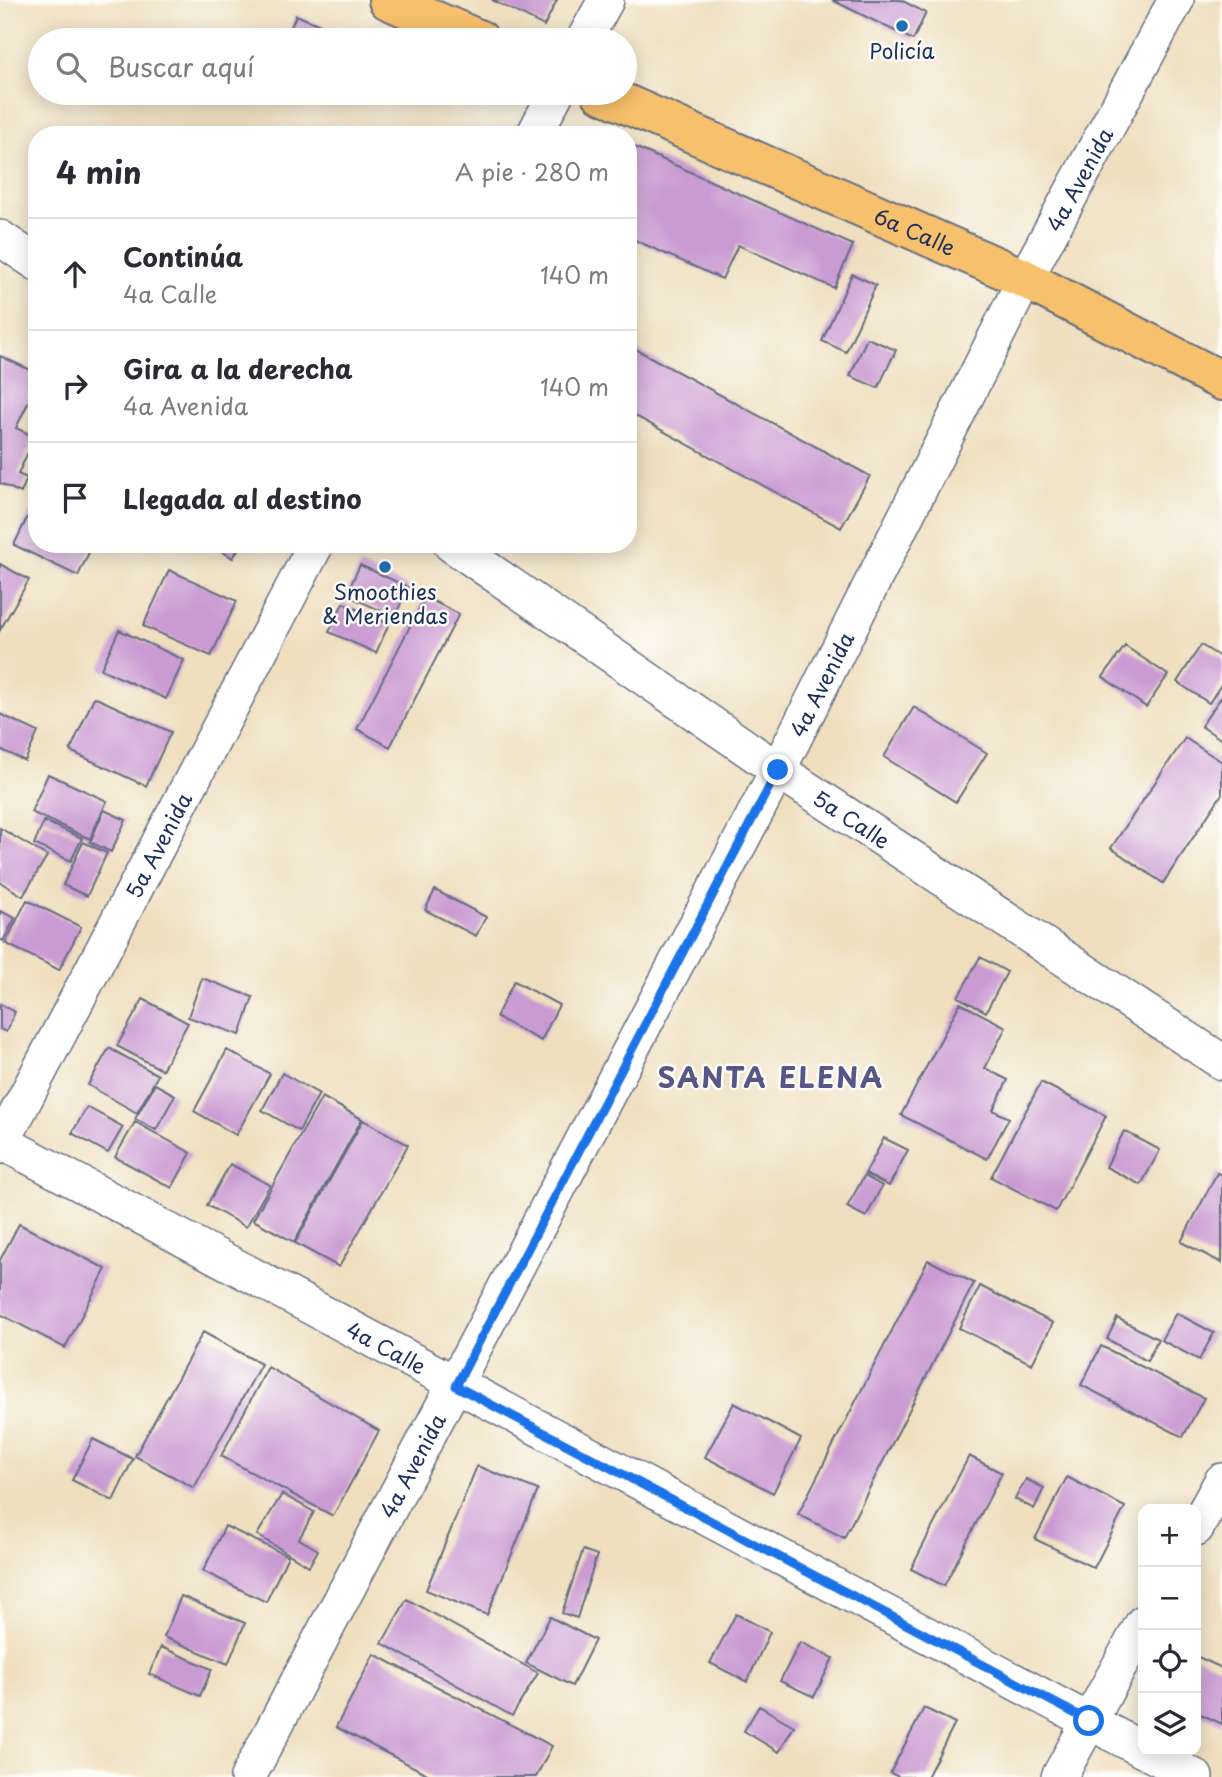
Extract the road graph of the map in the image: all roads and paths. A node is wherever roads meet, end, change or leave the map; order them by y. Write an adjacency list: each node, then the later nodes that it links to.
1 (388, 0): 4 (main road)
2 (606, 0): 5 (street)
3 (1176, 0): 11 (street, 4a Avenida)
4 (452, 28)
5 (591, 28)
6 (550, 105): 8 (street)
7 (628, 105): 11 (main road, 6a Calle)
8 (539, 126)
9 (0, 239): 10 (street)
10 (28, 257)
11 (1025, 279): 12 (main road, 6a Calle); 15 (street, 4a Avenida)
12 (1222, 381)
13 (311, 553): 17 (street, 5a Avenida)
14 (464, 553): 15 (street, 5a Calle)
15 (778, 770): 16 (street, 5a Calle); 18 (street, 4a Avenida)
16 (1222, 1062)
17 (1, 1143): 18 (street, 4a Calle)
18 (456, 1386): 22 (street, 4a Calle); 25 (street, 4a Avenida)
19 (1222, 1481): 20 (street)
20 (1201, 1519)
21 (1139, 1630): 22 (street)
22 (1089, 1721): 23 (street, 4a Calle); 26 (street)
23 (1138, 1747)
24 (1155, 1756): 27 (street, 4a Calle)
25 (248, 1777)
26 (1059, 1777)
27 (1195, 1777)

